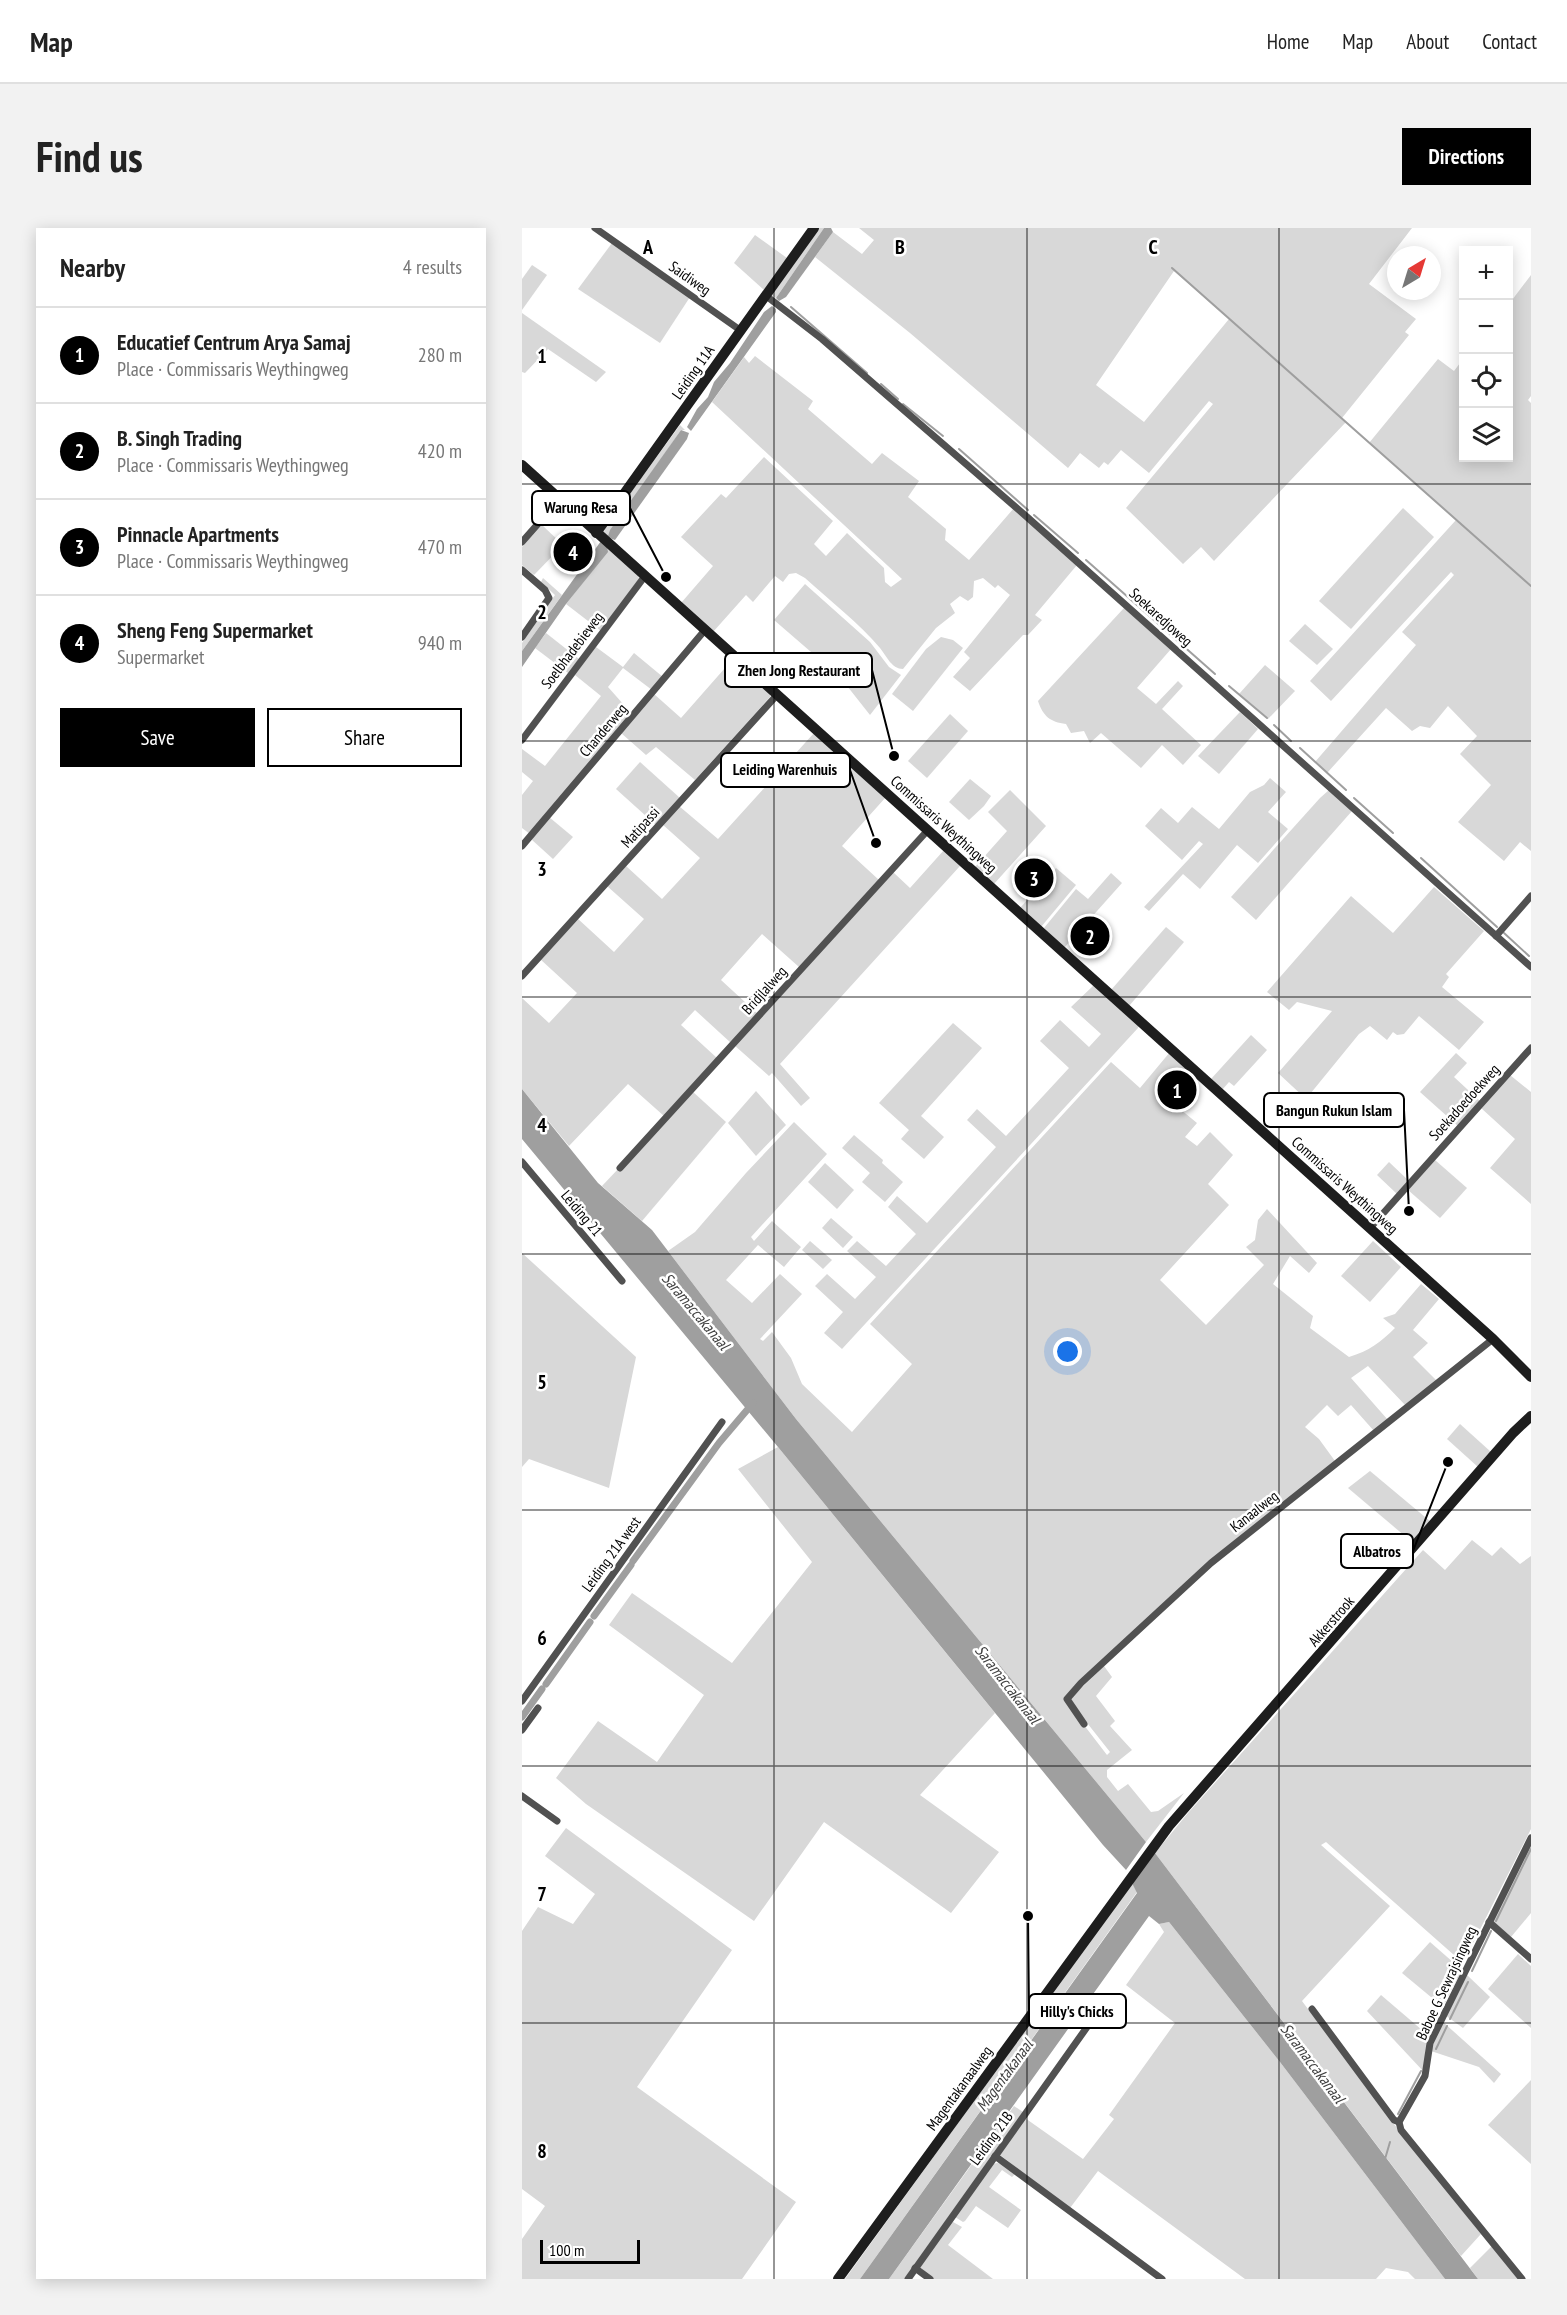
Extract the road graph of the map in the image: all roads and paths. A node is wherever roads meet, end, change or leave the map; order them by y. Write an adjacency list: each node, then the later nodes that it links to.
1 (595, 228): 4 (street, Saidiweg)
2 (814, 228): 3 (street, Leiding 11A)
3 (768, 297): 4 (street, Leiding 11A); 18 (street, Soekaredjoweg)
4 (740, 330): 7 (street, Leiding 11A)
5 (522, 465): 6 (street, Commissaris Weythingweg)
6 (560, 499): 7 (street, Commissaris Weythingweg); 8 (street)
7 (603, 538): 10 (street, Commissaris Weythingweg)
8 (522, 542)
9 (522, 570): 12 (street)
10 (645, 576): 11 (street, Commissaris Weythingweg); 14 (street, Soelbhadebieweg)
11 (705, 630): 13 (street, Commissaris Weythingweg); 16 (street, Chanderweg)
12 (522, 638)
13 (777, 694): 15 (street, Commissaris Weythingweg); 20 (street, Matipassi)
14 (522, 740)
15 (928, 830): 23 (street, Bridjlalweg); 24 (street, Commissaris Weythingweg)
16 (522, 846)
17 (1531, 896): 18 (street)
18 (1496, 936): 19 (street, Soekaredjoweg)
19 (1531, 967)
20 (522, 976)
21 (1531, 1048): 24 (street, Soekadoedoekweg)
22 (522, 1162): 25 (street, Leiding 21)
23 (620, 1168)
24 (1370, 1228): 26 (street, Commissaris Weythingweg)
25 (622, 1281)
26 (1493, 1339): 27 (street, Commissaris Weythingweg); 34 (street, Kanaalweg)
27 (1531, 1377)
28 (1531, 1416): 31 (street, Akkerstrook)
29 (722, 1422): 32 (street, Leiding 21A west)
30 (1531, 1424): 31 (street)
31 (1513, 1433): 39 (street, Akkerstrook)
32 (522, 1701)
33 (538, 1708): 35 (street)
34 (1084, 1724)
35 (522, 1730)
36 (522, 1796): 37 (street)
37 (557, 1821)
38 (1531, 1838): 40 (street, Baboe G Sewrajsingweg)
39 (1104, 1914): 47 (street, Magentakanaalweg)
40 (1489, 1922): 41 (street); 44 (street, Baboe G Sewrajsingweg)
41 (1531, 1959)
42 (1312, 2009): 44 (street)
43 (1097, 2013): 45 (street, Leiding 21B)
44 (1399, 2122): 51 (street)
45 (995, 2156): 46 (street, Leiding 21B); 50 (street)
46 (915, 2268): 48 (street, Leiding 21B); 49 (street)
47 (838, 2279)
48 (908, 2279)
49 (930, 2279)
50 (1162, 2279)
51 (1522, 2279)

